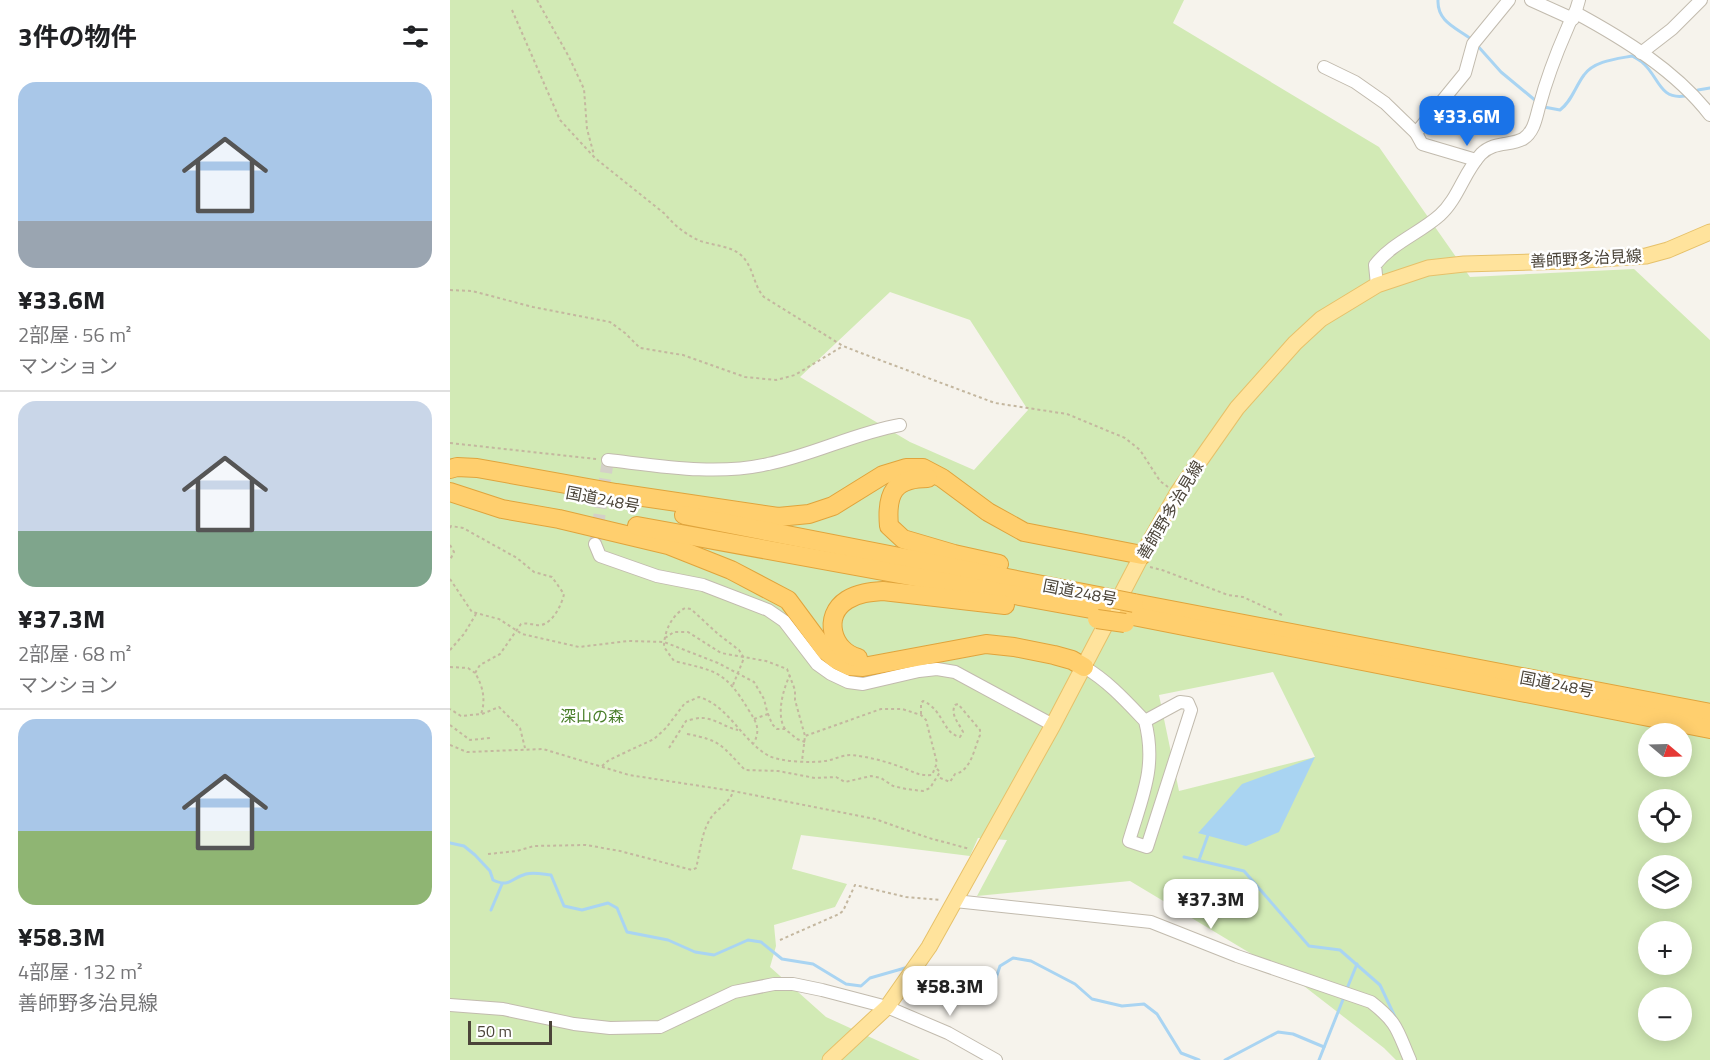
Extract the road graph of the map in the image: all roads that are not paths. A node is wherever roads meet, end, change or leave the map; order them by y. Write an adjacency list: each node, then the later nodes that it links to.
1 (1509, 0): 9 (street)
2 (1531, 0): 5 (street)
3 (1579, 0): 5 (street)
4 (1701, 0): 6 (street)
5 (1574, 16): 6 (street); 10 (street)
6 (1641, 53): 8 (street)
7 (1324, 67): 9 (street)
8 (1710, 115)
9 (1416, 133): 10 (street)
10 (1476, 160): 12 (street)
11 (1710, 232): 12 (main road, 善師野多治見線)
12 (1377, 285): 19 (main road, 善師野多治見線)
13 (900, 425): 14 (street)
14 (608, 460)
15 (450, 469): 16 (highway); 20 (highway, 国道248号)
16 (942, 478): 19 (highway); 20 (highway)
17 (450, 491): 20 (highway, 国道248号); 22 (highway)
18 (595, 544): 26 (street)
19 (1146, 561): 23 (main road, 善師野多治見線)
20 (1102, 606): 21 (highway, 国道248号, bridge); 22 (highway)
21 (1129, 614): 24 (highway, 国道248号); 27 (highway, 国道248号)
22 (874, 664): 23 (highway)
23 (1084, 667): 25 (street); 26 (main road, 善師野多治見線)
24 (1710, 713)
25 (1145, 721): 25 (street)
26 (1053, 725): 28 (main road, 善師野多治見線)
27 (1710, 729)
28 (955, 901): 30 (main road, 善師野多治見線); 33 (street)
29 (450, 1005): 30 (street)
30 (887, 1007): 31 (main road, 善師野多治見線); 32 (street)
31 (830, 1060)
32 (996, 1060)
33 (1410, 1060)

